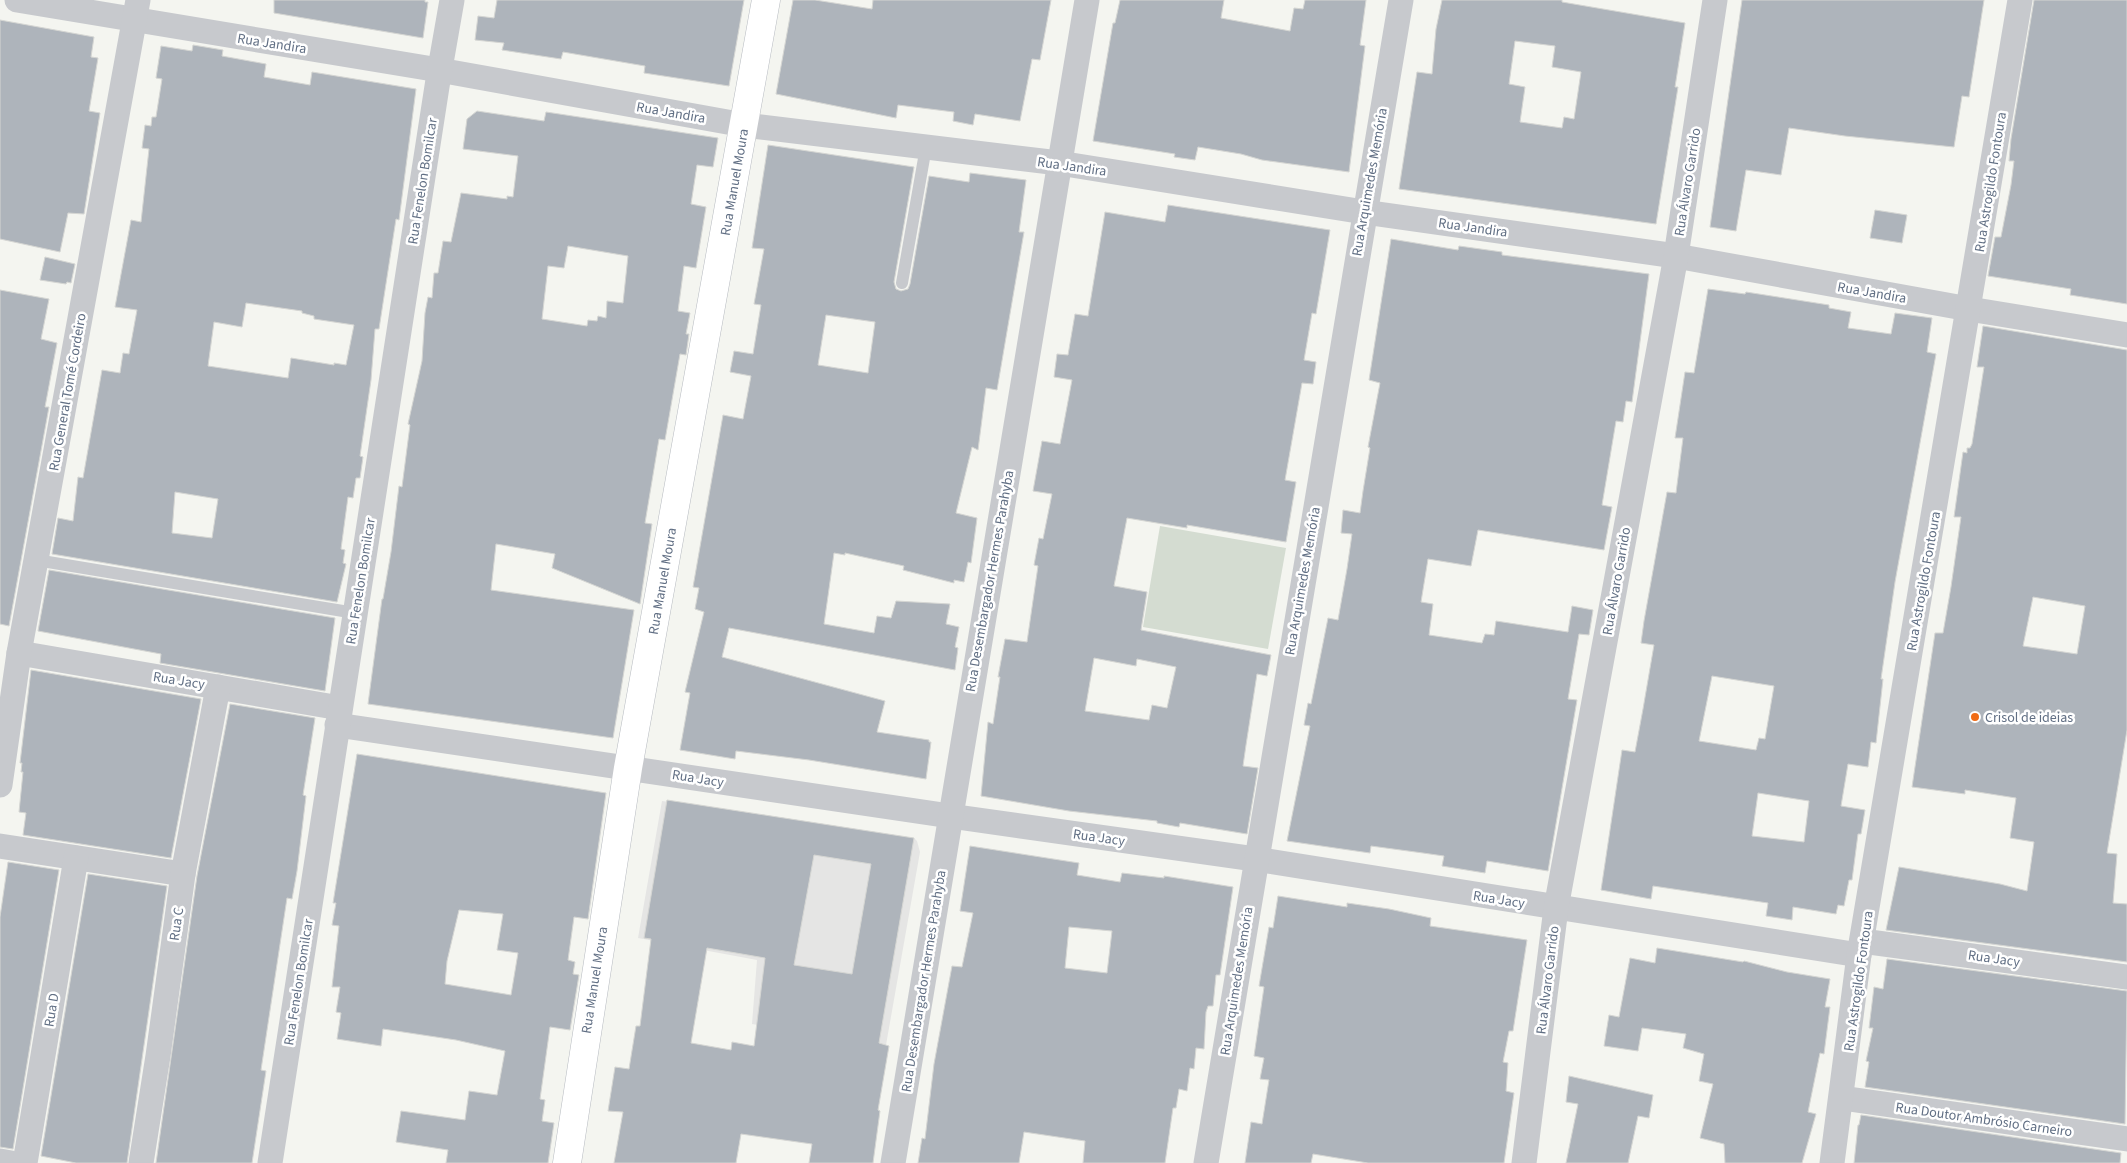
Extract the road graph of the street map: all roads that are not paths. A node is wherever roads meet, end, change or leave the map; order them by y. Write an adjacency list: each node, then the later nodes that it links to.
1 (17, 0): 8 (street, Rua Jandira)
2 (452, 0): 9 (street, Rua Fenelon Bomilcar)
3 (766, 0): 10 (street, Rua Manuel Moura)
4 (1087, 0): 12 (street, Rua Desembargador Hermes Parahyba)
5 (1401, 0): 13 (street, Rua Arquimedes Memória)
6 (1715, 0): 14 (street, Rua Álvaro Garrido)
7 (2020, 0): 16 (street, Rua Astrogildo Fontoura)
8 (136, 11): 9 (street, Rua Jandira); 18 (street, Rua General Tomé Cordeiro)
9 (439, 70): 10 (street, Rua Jandira); 19 (street, Rua Fenelon Bomilcar)
10 (744, 125): 11 (street, Rua Jandira); 23 (street, Rua Manuel Moura)
11 (926, 147): 12 (street, Rua Jandira); 15 (lane)
12 (1059, 163): 13 (street, Rua Jandira); 25 (street, Rua Desembargador Hermes Parahyba)
13 (1364, 212): 14 (street, Rua Jandira); 28 (street, Rua Arquimedes Memória)
14 (1676, 256): 16 (street, Rua Jandira); 30 (street, Rua Álvaro Garrido)
15 (902, 283)
16 (1969, 310): 17 (street, Rua Jandira); 31 (street, Rua Astrogildo Fontoura)
17 (2127, 335)
18 (36, 560): 19 (lane); 20 (street, Rua General Tomé Cordeiro)
19 (355, 613): 22 (street, Rua Fenelon Bomilcar)
20 (12, 659): 21 (street, Rua Jacy); 24 (street, Rua General Tomé Cordeiro)
21 (218, 687): 22 (street, Rua Jacy); 29 (street, Rua C)
22 (338, 716): 23 (street, Rua Jacy); 39 (street, Rua Fenelon Bomilcar)
23 (628, 768): 25 (street, Rua Jacy); 40 (street, Rua Manuel Moura)
24 (0, 785)
25 (950, 816): 28 (street, Rua Jacy); 41 (street, Rua Desembargador Hermes Parahyba)
26 (0, 846): 27 (street)
27 (76, 858): 29 (street); 37 (street, Rua D)
28 (1256, 859): 30 (street, Rua Jacy); 42 (street, Rua Arquimedes Memória)
29 (183, 874): 38 (street, Rua C)
30 (1556, 908): 31 (street, Rua Jacy); 43 (street, Rua Álvaro Garrido)
31 (1861, 948): 32 (street, Rua Jacy); 33 (street, Rua Astrogildo Fontoura)
32 (2127, 977)
33 (1842, 1098): 34 (street, Rua Doutor Ambrósio Carneiro); 44 (street, Rua Astrogildo Fontoura)
34 (2127, 1138)
35 (0, 1161): 36 (street)
36 (11, 1163)
37 (25, 1163)
38 (140, 1163)
39 (270, 1163)
40 (567, 1163)
41 (893, 1163)
42 (1206, 1163)
43 (1524, 1163)
44 (1832, 1163)

